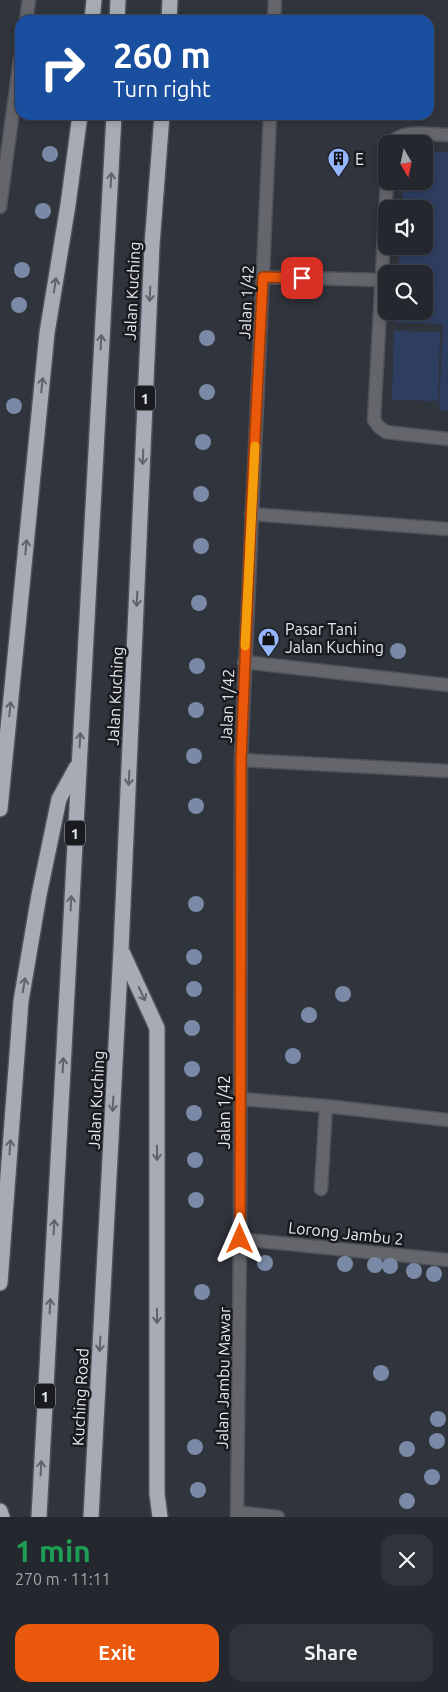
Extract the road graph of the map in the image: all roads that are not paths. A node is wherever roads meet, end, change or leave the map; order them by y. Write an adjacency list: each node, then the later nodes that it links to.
1 (29, 0): 6 (street)
2 (94, 0): 7 (highway)
3 (118, 0): 8 (highway)
4 (170, 0): 9 (highway)
5 (275, 0): 10 (street)
6 (27, 15)
7 (92, 15)
8 (117, 15)
9 (169, 15)
10 (274, 15)
11 (15, 87): 18 (street)
12 (79, 120): 33 (highway, one-way to 12)
13 (114, 120): 31 (highway, Jalan Kuching / 1, one-way to 13)
14 (162, 120): 34 (highway, Jalan Kuching / 1, one-way to 34)
15 (270, 120): 22 (street, Jalan 1/42)
16 (401, 135): 17 (street)
17 (448, 135)
18 (3, 155): 20 (street)
19 (386, 190): 21 (street)
20 (0, 207)
21 (382, 265)
22 (263, 277): 23 (street); 26 (street, Jalan 1/42)
23 (378, 280)
24 (379, 320): 25 (street)
25 (448, 439)
26 (251, 514): 27 (street); 28 (street, Jalan 1/42)
27 (448, 529)
28 (244, 662): 29 (street); 30 (street, Jalan 1/42)
29 (448, 685)
30 (241, 760): 32 (street); 35 (street, Jalan 1/42)
31 (79, 764): 42 (highway, one-way to 31); 47 (highway, Jalan Kuching / 1, one-way to 31)
32 (448, 770)
33 (0, 809)
34 (121, 950): 41 (highway, Jalan Kuching / 1, one-way to 41); 43 (highway, one-way to 43)
35 (241, 1099): 36 (street); 39 (street, Jalan 1/42)
36 (326, 1106): 37 (street); 38 (street)
37 (448, 1120)
38 (320, 1189)
39 (240, 1239): 40 (street, Lorong Jambu 2); 45 (street, Jalan Jambu Mawar)
40 (448, 1260)
41 (104, 1278): 48 (highway, Kuching Road / 1, one-way to 48)
42 (0, 1283)
43 (157, 1494): 49 (highway); 50 (highway)
44 (0, 1511): 46 (highway)
45 (238, 1515): 51 (street)
46 (2, 1517)
47 (38, 1517)
48 (91, 1517)
49 (148, 1517)
50 (160, 1517)
51 (278, 1517)

